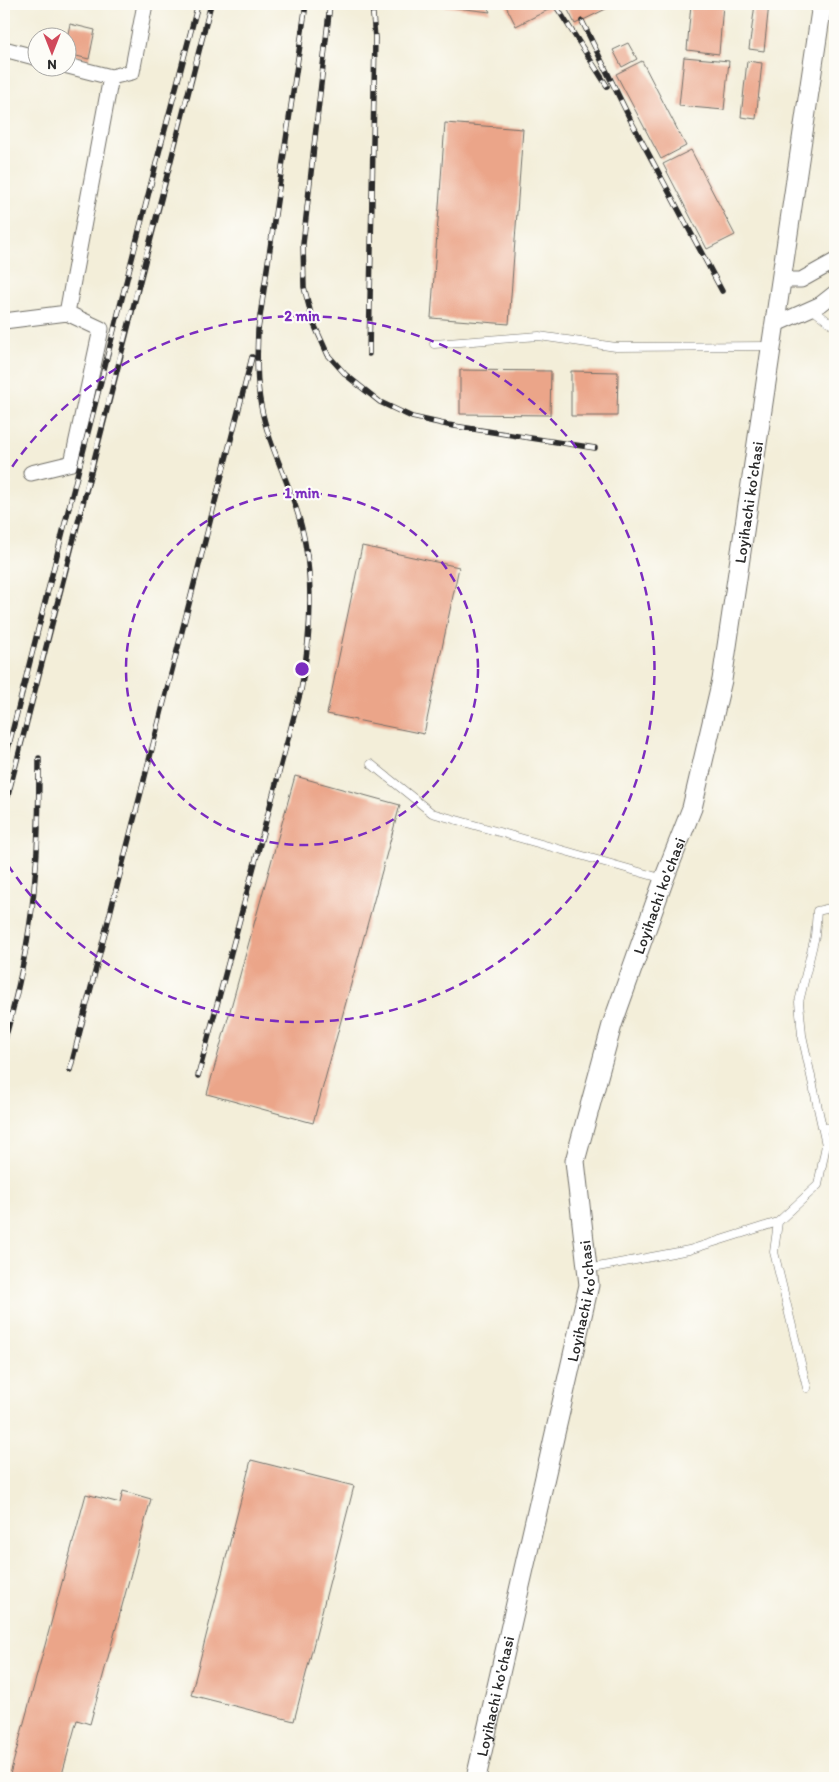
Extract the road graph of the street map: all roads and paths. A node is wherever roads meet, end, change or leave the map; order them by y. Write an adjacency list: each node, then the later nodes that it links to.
1 (145, 4): 6 (street)
2 (822, 4): 8 (street, Loyihachi ko'chasi)
3 (4, 48): 4 (street)
4 (28, 55)
5 (78, 69): 6 (street)
6 (111, 77): 11 (street)
7 (835, 261): 8 (street)
8 (781, 280): 13 (street, Loyihachi ko'chasi)
9 (835, 293): 10 (street)
10 (811, 308): 13 (street); 14 (lane)
11 (67, 313): 12 (street); 17 (street)
12 (4, 321)
13 (774, 324): 16 (street, Loyihachi ko'chasi)
14 (835, 327)
15 (434, 344): 16 (lane)
16 (771, 346): 19 (street, Loyihachi ko'chasi)
17 (31, 473)
18 (371, 764): 19 (lane)
19 (664, 879): 24 (street, Loyihachi ko'chasi)
20 (835, 907): 22 (lane)
21 (835, 1126): 22 (lane)
22 (823, 1129): 23 (lane)
23 (778, 1222): 24 (lane); 25 (lane)
24 (587, 1269): 26 (street, Loyihachi ko'chasi)
25 (807, 1388)
26 (476, 1778)

